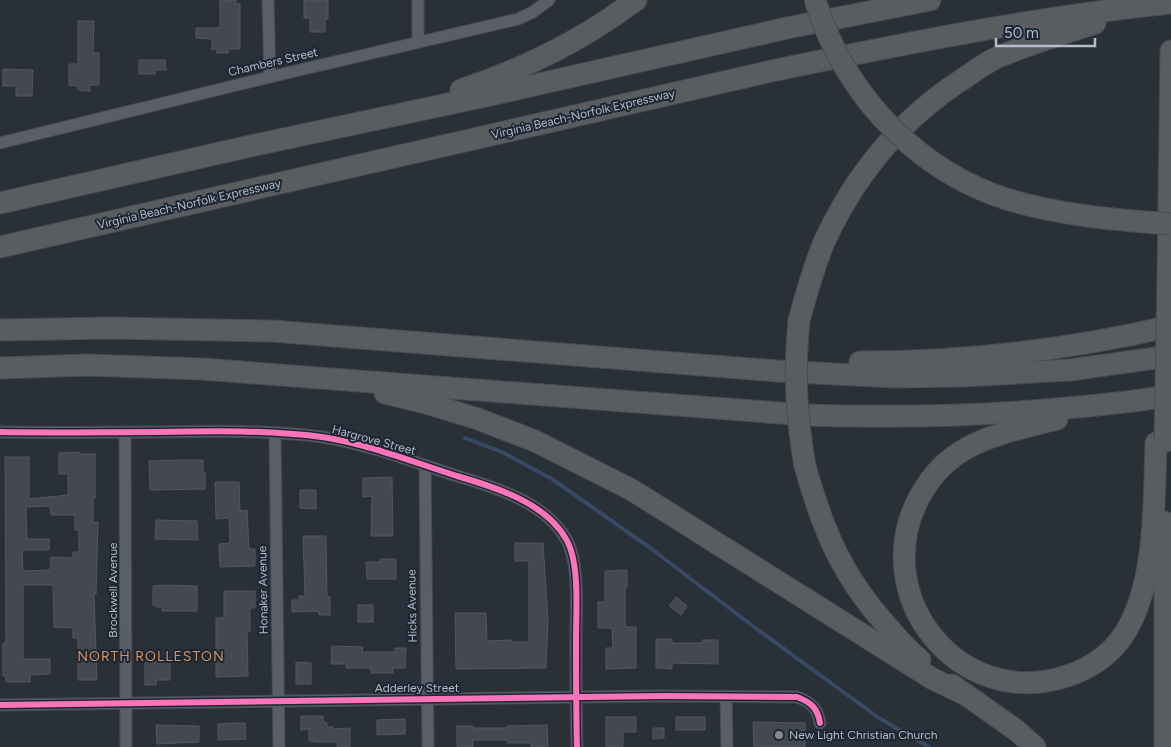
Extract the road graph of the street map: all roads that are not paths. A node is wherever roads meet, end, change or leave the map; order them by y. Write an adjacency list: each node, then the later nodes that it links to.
1 (268, 0): 12 (street)
2 (418, 0): 9 (street)
3 (549, 0): 9 (street, Chambers Street)
4 (636, 0): 13 (highway)
5 (815, 0): 16 (highway, bridge)
6 (930, 0): 13 (highway)
7 (1171, 3): 8 (highway, Virginia Beach-Norfolk Expressway)
8 (1150, 6): 17 (highway, Virginia Beach-Norfolk Expressway); 30 (highway, bridge)
9 (418, 42): 12 (street, Chambers Street)
10 (1171, 51): 11 (highway)
11 (1171, 55): 19 (highway, bridge)
12 (270, 77): 14 (street, Chambers Street)
13 (368, 121): 15 (highway)
14 (0, 143)
15 (0, 203)
16 (1171, 224)
17 (0, 247)
18 (0, 330): 20 (highway)
19 (1170, 342): 20 (highway); 20 (highway); 28 (highway, bridge)
20 (728, 367)
21 (0, 368): 22 (highway)
22 (292, 375): 24 (highway); 30 (highway)
23 (1171, 396): 24 (highway)
24 (1125, 402): 28 (highway)
25 (0, 432): 26 (street, Hargrove Street)
26 (125, 432): 27 (street, Hargrove Street); 36 (street, Brockwell Avenue)
27 (275, 433): 29 (street, Hargrove Street); 34 (street, Honaker Avenue)
28 (1161, 443): 44 (highway)
29 (425, 465): 32 (street, Hargrove Street); 33 (street, Hicks Avenue)
30 (962, 692): 43 (highway)
31 (726, 696): 32 (street, Adderley Street); 37 (street, Adderley Street); 42 (street)
32 (576, 698): 33 (street, Adderley Street); 41 (street, Hargrove Street)
33 (427, 699): 34 (street, Adderley Street); 40 (street, Hicks Avenue)
34 (278, 700): 36 (street, Adderley Street); 39 (street, Honaker Avenue)
35 (0, 704): 36 (street, Adderley Street)
36 (125, 704): 38 (street, Brockwell Avenue)
37 (820, 724)
38 (126, 747)
39 (279, 747)
40 (428, 747)
41 (577, 747)
42 (727, 747)
43 (1035, 747)
44 (1165, 747)

